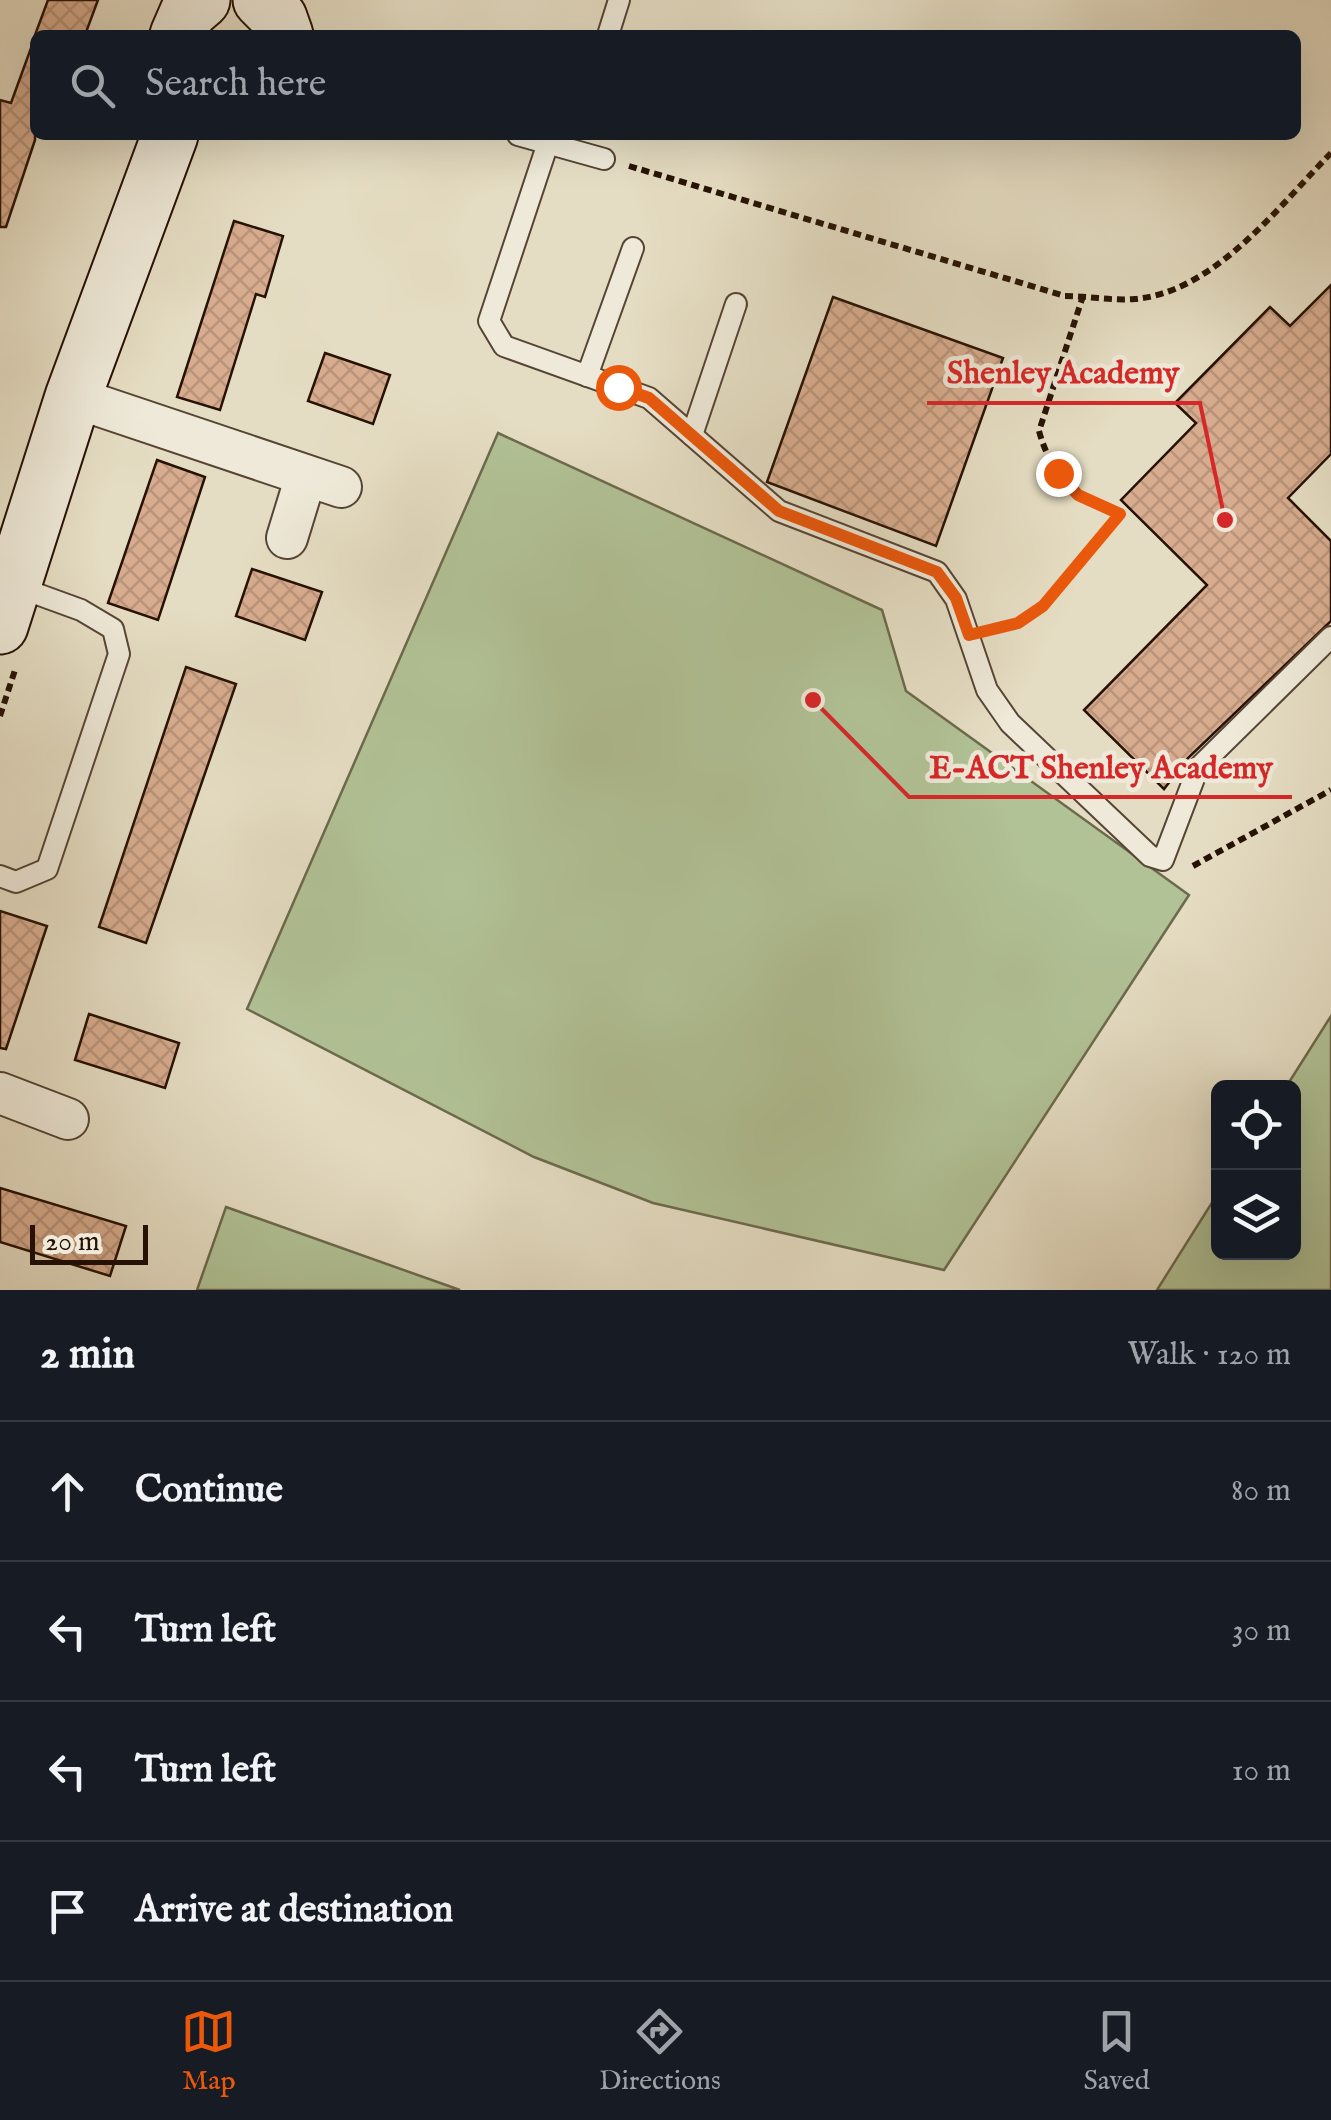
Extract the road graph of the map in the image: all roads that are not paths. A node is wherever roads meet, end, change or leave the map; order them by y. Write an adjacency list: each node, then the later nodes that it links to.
1 (202, 0): 4 (street)
2 (261, 0): 5 (street)
3 (619, 0): 6 (lane)
4 (180, 30)
5 (283, 30)
6 (610, 30)
7 (168, 140): 13 (street)
8 (199, 140): 13 (street)
9 (537, 140): 11 (lane)
10 (574, 142): 11 (lane); 12 (lane)
11 (548, 143): 16 (lane)
12 (604, 159)
13 (136, 224): 17 (street)
14 (633, 248): 16 (lane)
15 (736, 304): 18 (lane)
16 (587, 376): 18 (lane)
17 (73, 398): 19 (street); 20 (street)
18 (692, 435): 21 (lane)
19 (287, 538)
20 (7, 605): 22 (lane)
21 (1331, 636)
22 (0, 876)
23 (1, 1096): 24 (street)
24 (68, 1119)

